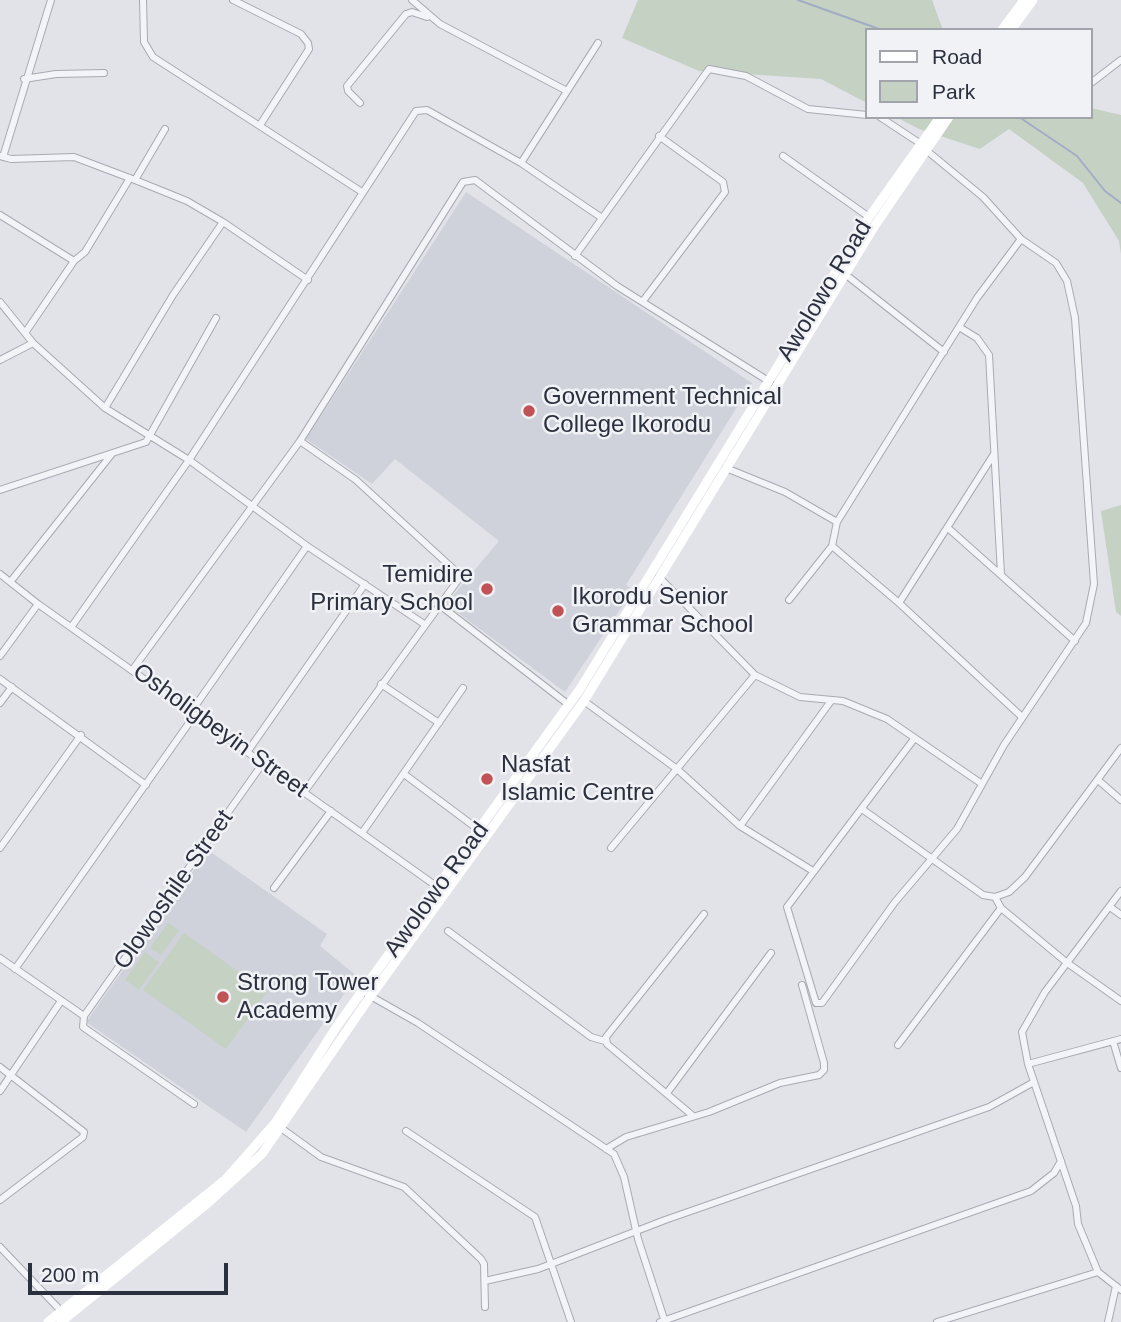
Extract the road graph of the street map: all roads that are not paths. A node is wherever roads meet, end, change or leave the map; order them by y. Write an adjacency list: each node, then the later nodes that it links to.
1 (51, 0): 13 (street)
2 (144, 0): 21 (street)
3 (233, 0): 21 (street)
4 (412, 0): 7 (street)
5 (1024, 0): 8 (main road)
6 (1033, 0): 9 (main road)
7 (432, 19): 15 (street); 16 (street)
8 (1003, 28)
9 (1012, 28)
10 (598, 43): 15 (street)
11 (1121, 60): 14 (street)
12 (104, 73): 13 (street)
13 (24, 79): 25 (street)
14 (1093, 81)
15 (567, 91): 27 (street)
16 (360, 103)
17 (866, 115): 23 (street)
18 (883, 119): 24 (street)
19 (939, 119): 24 (main road, Awolowo Road)
20 (947, 119): 24 (main road, Awolowo Road)
21 (260, 125): 29 (street)
22 (165, 129): 28 (street)
23 (659, 136): 32 (street); 39 (street)
24 (924, 147): 31 (main road, Awolowo Road); 34 (street); 37 (main road, Awolowo Road)
25 (1, 156): 28 (street)
26 (783, 156): 31 (street)
27 (522, 163): 29 (street); 32 (street)
28 (132, 179): 33 (street); 36 (street)
29 (362, 192): 38 (street)
30 (0, 215): 36 (street)
31 (869, 217): 47 (main road, Awolowo Road)
32 (602, 218): 35 (street)
33 (223, 222): 38 (street); 48 (street)
34 (1021, 239): 42 (street); 72 (street)
35 (575, 256): 39 (street); 50 (street)
36 (74, 261): 43 (street)
37 (845, 274): 45 (street); 54 (main road, Awolowo Road)
38 (308, 280): 53 (street)
39 (643, 301): 47 (street)
40 (0, 302): 43 (street)
41 (216, 318): 49 (street)
42 (959, 327): 45 (street); 51 (street)
43 (25, 333): 44 (street)
44 (33, 343): 46 (street); 48 (street)
45 (944, 352): 57 (street)
46 (0, 360)
47 (770, 382): 83 (main road, Awolowo Road)
48 (105, 408): 49 (street)
49 (150, 436): 52 (street); 53 (street)
50 (300, 442): 56 (street); 69 (street)
51 (995, 452): 58 (street); 62 (street)
52 (112, 453): 55 (street); 64 (street)
53 (189, 460): 56 (street); 71 (street)
54 (726, 468): 57 (street); 63 (main road, Awolowo Road)
55 (0, 490)
56 (251, 505): 59 (street); 74 (street)
57 (837, 522): 60 (street)
58 (948, 528): 62 (street); 67 (street)
59 (307, 546): 65 (street); 84 (street)
60 (832, 546): 66 (street); 67 (street)
61 (0, 574): 64 (street, Osholigbeyin Street)
62 (1001, 574): 72 (street)
63 (658, 577): 75 (street); 80 (main road, Awolowo Road)
64 (10, 581): 68 (street, Osholigbeyin Street)
65 (365, 584): 70 (street); 90 (street)
66 (789, 600)
67 (899, 603): 85 (street)
68 (38, 604): 71 (street, Osholigbeyin Street); 73 (street)
69 (441, 606): 70 (street); 83 (street)
70 (425, 624): 77 (street)
71 (72, 626): 74 (street, Osholigbeyin Street)
72 (1075, 641): 85 (street)
73 (0, 656)
74 (133, 668): 84 (street, Osholigbeyin Street)
75 (755, 675): 81 (street); 92 (street)
76 (0, 679): 78 (street)
77 (381, 684): 86 (street); 97 (street)
78 (12, 687): 82 (street); 87 (street)
79 (463, 688): 86 (street)
80 (584, 701): 92 (street); 109 (main road, Awolowo Road)
81 (831, 701): 88 (street); 101 (street)
82 (0, 703)
83 (569, 705): 102 (main road, Awolowo Road)
84 (192, 714): 90 (street, Osholigbeyin Street); 96 (street)
85 (1022, 717): 95 (street)
86 (439, 723): 93 (street)
87 (81, 735): 96 (street); 104 (street)
88 (914, 739): 95 (street); 99 (street)
89 (1121, 748): 94 (street)
90 (248, 751): 91 (street, Osholigbeyin Street)
91 (263, 763): 97 (street, Osholigbeyin Street); 125 (street, Olowoshile Street)
92 (677, 769): 101 (street); 105 (street)
93 (404, 774): 102 (street); 103 (street)
94 (1098, 780): 98 (street); 111 (street)
95 (982, 783): 106 (street)
96 (146, 785): 120 (street)
97 (305, 791): 100 (street, Osholigbeyin Street)
98 (1121, 800)
99 (862, 809): 106 (street); 107 (street)
100 (331, 811): 103 (street, Osholigbeyin Street); 108 (street)
101 (740, 826): 107 (street)
102 (479, 830): 109 (main road, Awolowo Road)
103 (362, 833): 109 (street, Osholigbeyin Street)
104 (0, 848)
105 (611, 848)
106 (930, 860): 107 (street); 111 (street)
107 (813, 871)
108 (274, 887)
109 (443, 890): 122 (main road, Awolowo Road)
110 (1121, 891): 112 (street)
111 (995, 897): 113 (street)
112 (1110, 907): 115 (street); 119 (street)
113 (1001, 908): 119 (street); 128 (street)
114 (704, 914): 127 (street)
115 (1121, 915)
116 (448, 931): 127 (street)
117 (771, 953): 135 (street)
118 (0, 958): 120 (street)
119 (1066, 962): 123 (street); 129 (street)
120 (15, 969): 124 (street)
121 (802, 985): 137 (street)
122 (367, 994): 138 (main road, Awolowo Road); 140 (street); 150 (main road, Awolowo Road)
123 (1121, 1001)
124 (61, 1002): 125 (street); 132 (street)
125 (84, 1016): 136 (street)
126 (1117, 1040): 129 (street); 131 (street)
127 (606, 1041): 135 (street)
128 (898, 1045)
129 (1028, 1064): 133 (street)
130 (0, 1067): 132 (street)
131 (1121, 1068)
132 (13, 1075): 134 (street); 142 (street)
133 (1034, 1082): 141 (street); 143 (street)
134 (0, 1091)
135 (667, 1093): 137 (street)
136 (194, 1104)
137 (692, 1115): 140 (street)
138 (281, 1128): 147 (street); 153 (main road, Awolowo Road)
139 (406, 1131): 145 (street)
140 (606, 1149): 143 (street)
141 (1061, 1161): 146 (street); 151 (street)
142 (0, 1200)
143 (636, 1231): 145 (street); 151 (street)
144 (0, 1247): 150 (street)
145 (553, 1263): 147 (street); 154 (street)
146 (1098, 1272): 148 (street); 155 (street)
147 (485, 1281): 149 (street)
148 (1118, 1288): 156 (street)
149 (485, 1307)
150 (61, 1311): 152 (main road, Awolowo Road)
151 (663, 1321)
152 (48, 1322)
153 (61, 1322)
154 (571, 1322)
155 (937, 1322)
156 (1108, 1322)

